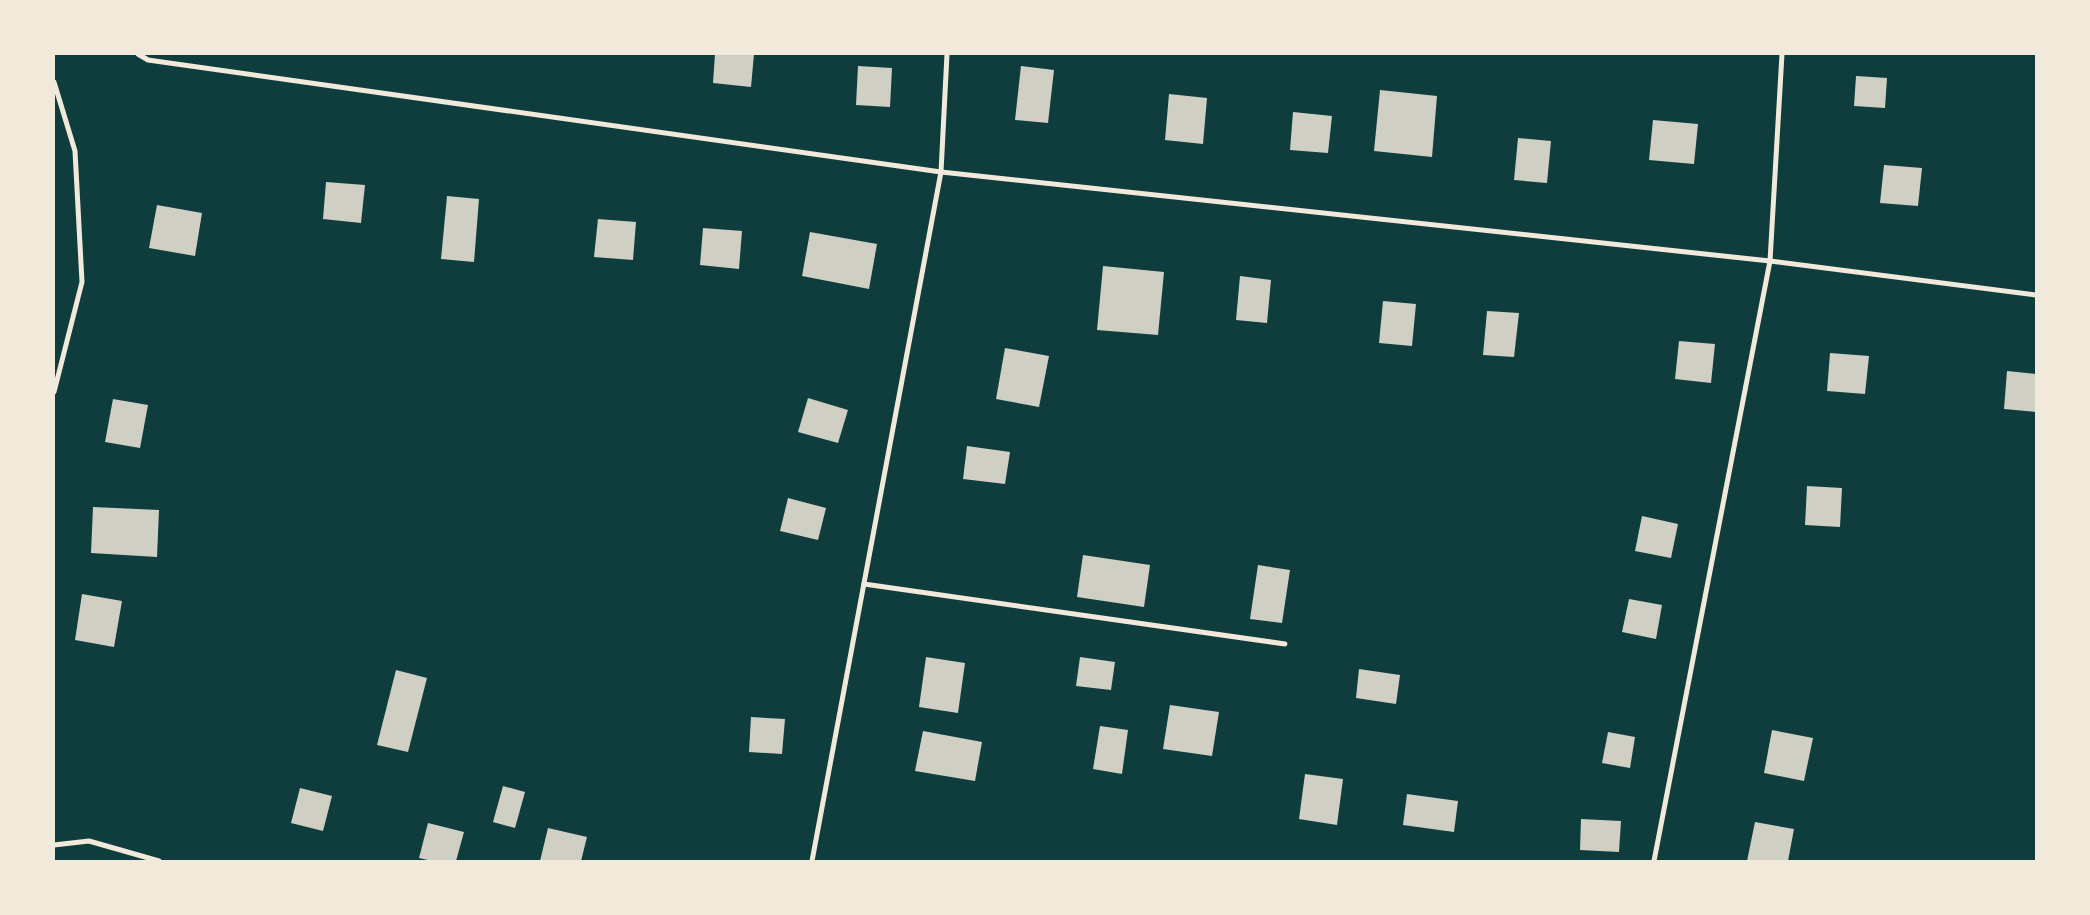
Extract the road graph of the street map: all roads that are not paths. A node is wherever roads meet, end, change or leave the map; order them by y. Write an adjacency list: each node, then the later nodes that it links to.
1 (138, 54): 5 (street)
2 (947, 54): 5 (street)
3 (1782, 54): 6 (street)
4 (54, 82): 8 (street)
5 (940, 172): 6 (street); 9 (street)
6 (1770, 262): 7 (street); 14 (street)
7 (2036, 295)
8 (54, 392)
9 (864, 584): 10 (street); 13 (street)
10 (1284, 644)
11 (54, 845): 12 (street)
12 (159, 861)
13 (812, 861)
14 (1654, 861)

